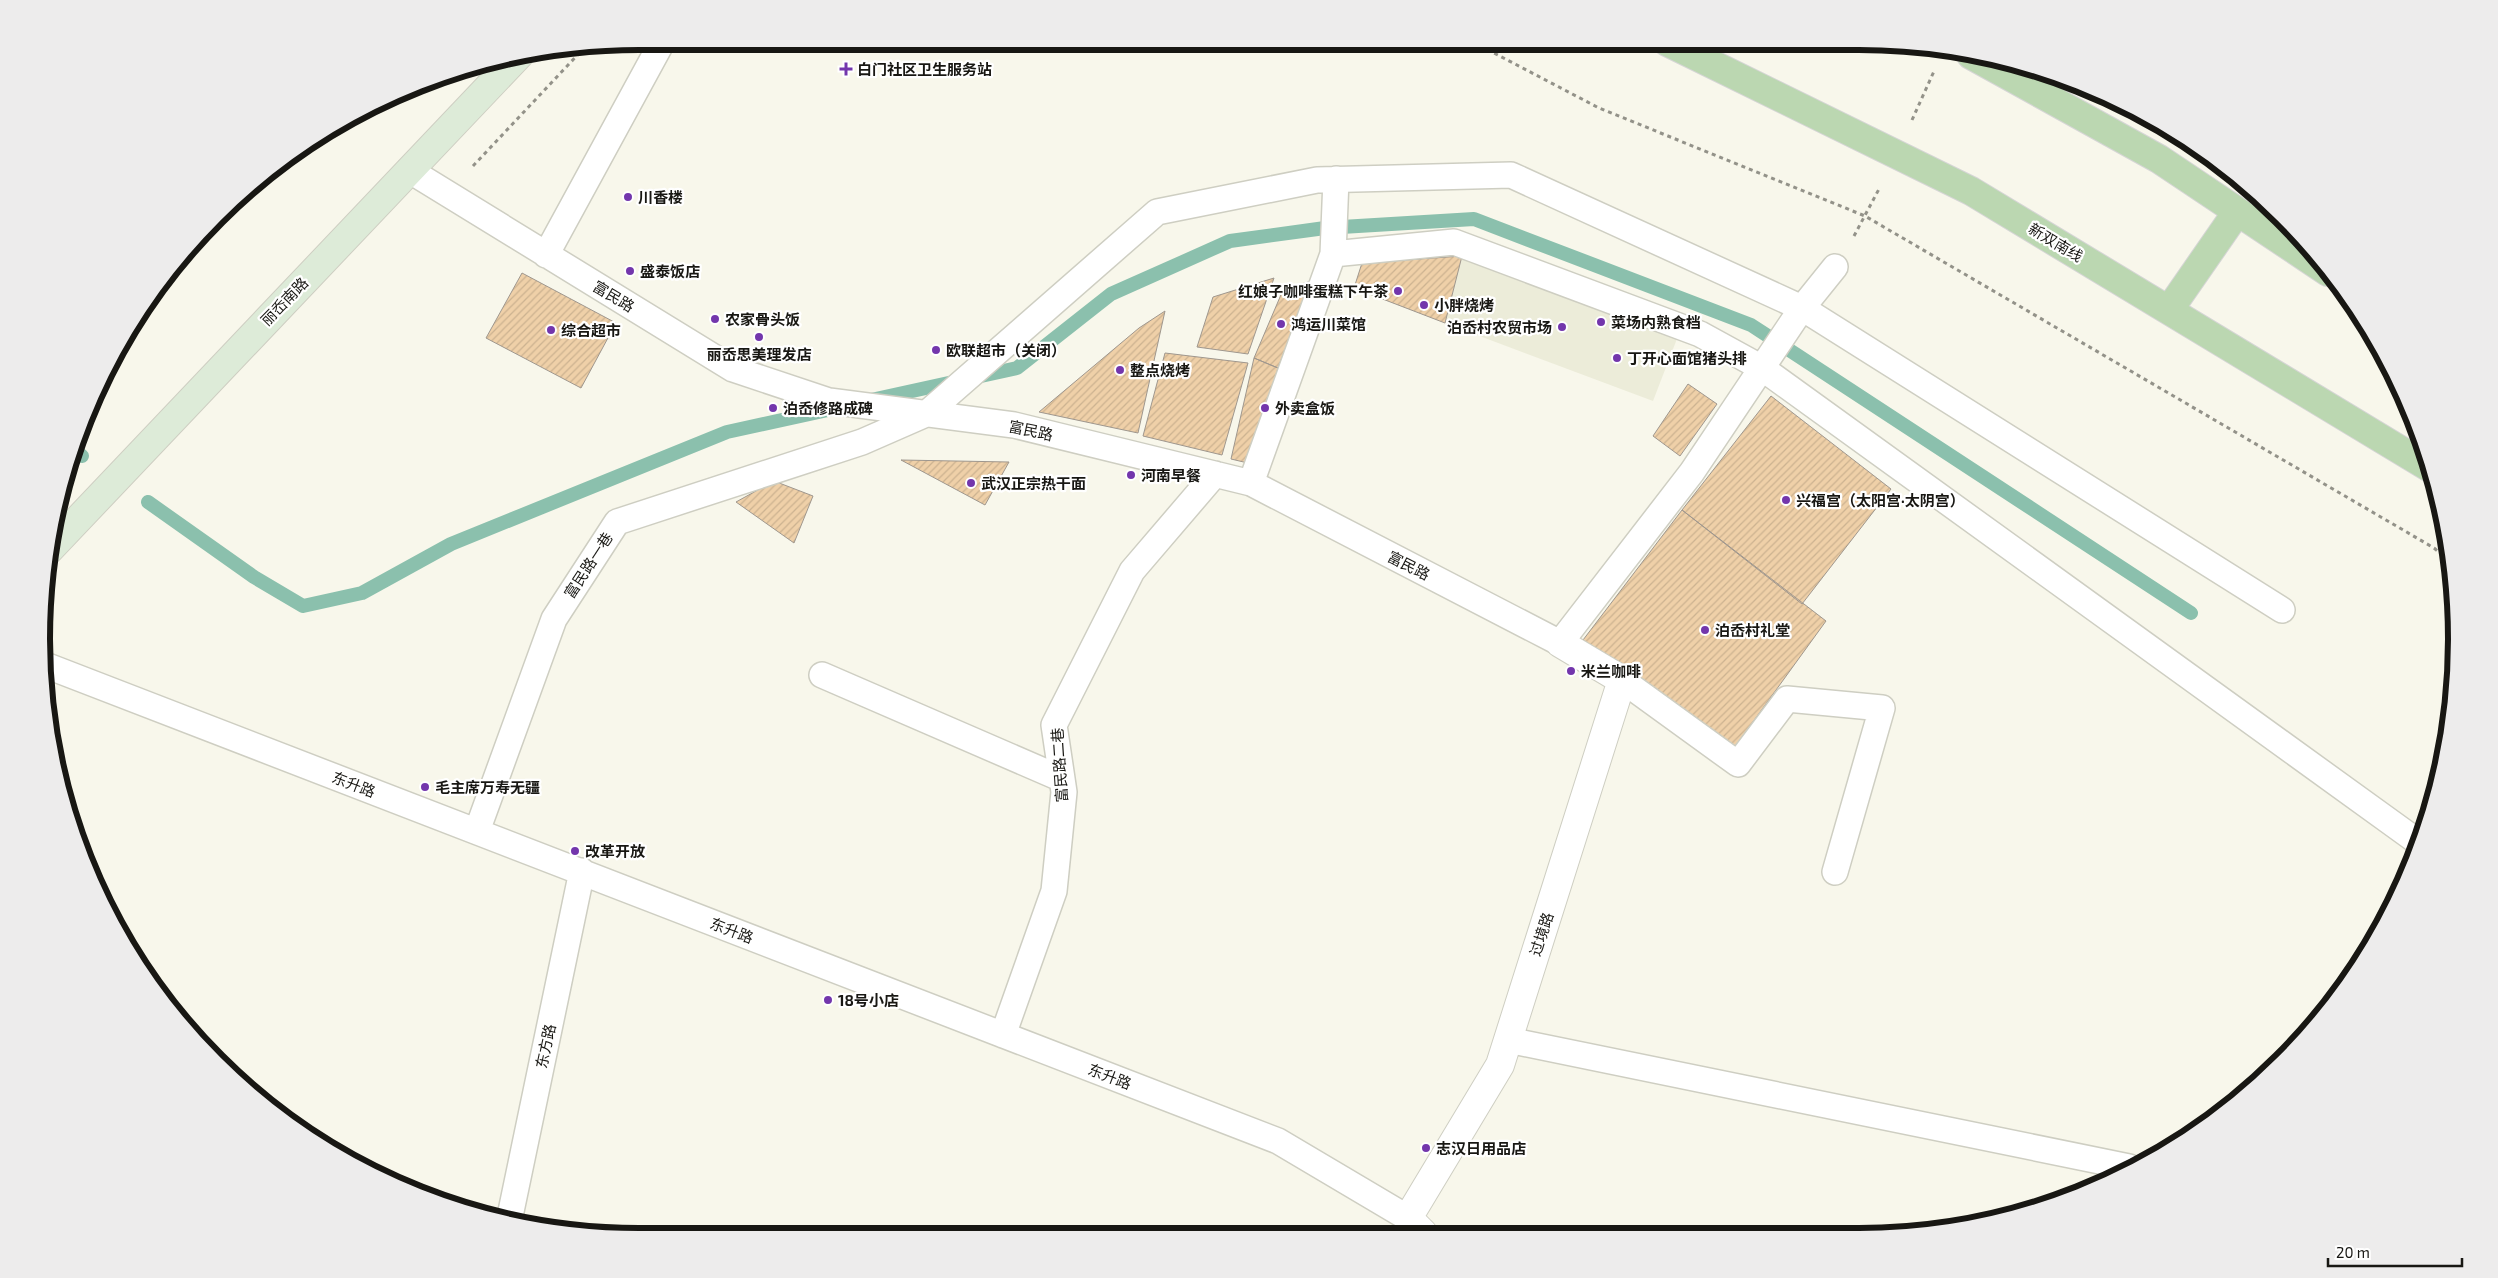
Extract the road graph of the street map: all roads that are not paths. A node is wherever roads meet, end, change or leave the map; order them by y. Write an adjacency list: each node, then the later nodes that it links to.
1 (657, 50): 8 (lane)
2 (1683, 50): 12 (main road, 新双南线)
3 (509, 65): 5 (main road, 丽岙南路)
4 (1991, 65): 7 (main road)
5 (409, 170): 8 (lane, 富民路); 19 (main road, 丽岙南路)
6 (1336, 188): 9 (lane); 13 (lane); 15 (lane)
7 (2237, 212): 10 (main road); 12 (main road)
8 (546, 254): 15 (lane, 富民路)
9 (1333, 254): 14 (lane); 18 (lane)
10 (2309, 259)
11 (1836, 267): 13 (lane)
12 (2169, 310): 16 (main road, 新双南线)
13 (1799, 313): 14 (lane); 20 (lane)
14 (1762, 368): 21 (lane); 27 (lane)
15 (923, 413): 17 (lane, 富民路); 26 (lane, 富民路一巷)
16 (2421, 462)
17 (1215, 474): 18 (lane, 富民路); 25 (lane, 富民路二巷)
18 (1251, 483): 21 (lane, 富民路)
19 (58, 540)
20 (2282, 610)
21 (1560, 643): 24 (street)
22 (51, 667): 26 (lane, 东升路)
23 (822, 675): 25 (lane)
24 (1622, 680): 29 (lane); 31 (street, 过境路)
25 (1062, 779): 30 (lane, 富民路二巷)
26 (477, 831): 28 (lane, 东升路)
27 (2413, 838)
28 (582, 872): 30 (lane, 东升路); 33 (lane, 东方路)
29 (1836, 872)
30 (1003, 1035): 34 (lane, 东升路)
31 (1508, 1040): 32 (lane); 34 (street, 过境路)
32 (2123, 1166)
33 (510, 1214)
34 (1415, 1226)

